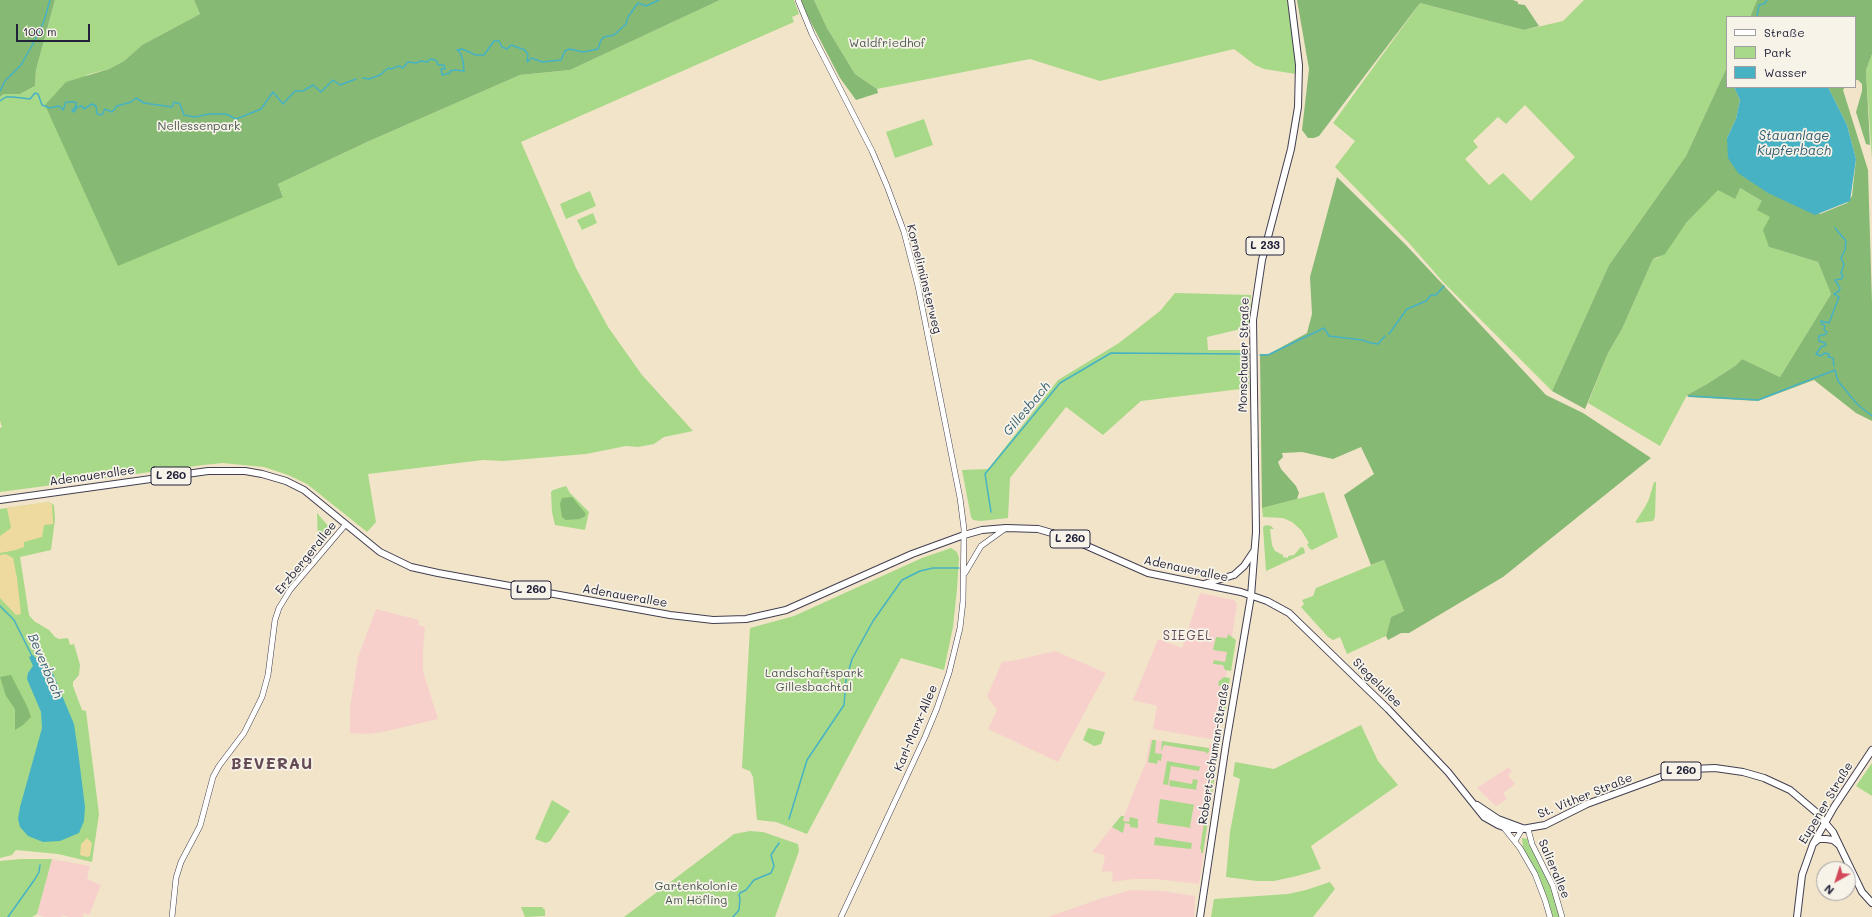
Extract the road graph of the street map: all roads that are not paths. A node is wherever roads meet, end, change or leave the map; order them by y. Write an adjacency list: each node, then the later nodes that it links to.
1 (798, 0): 6 (street, Kornelimünsterweg)
2 (1291, 0): 7 (main road, Monschauer Straße / L 233)
3 (0, 500): 4 (main road, Adenauerallee / L 260)
4 (346, 524): 6 (main road, Adenauerallee / L 260); 20 (street, Erzbergerallee)
5 (1006, 528): 6 (main road, Adenauerallee / L 260); 8 (street); 9 (main road, Adenauerallee / L 260)
6 (964, 535): 8 (street, Karl-Marx-Allee)
7 (1255, 548): 9 (main road); 10 (main road, Monschauer Straße / L 233)
8 (965, 574): 21 (street, Karl-Marx-Allee)
9 (1201, 584): 10 (main road, Adenauerallee / L 260)
10 (1252, 596): 12 (main road, Siegelallee / L 260); 22 (main road, Robert-Schuman-Straße / L 233)
11 (1872, 750): 13 (main road, Eupener Straße)
12 (1474, 803): 14 (main road, Siegelallee / L 260); 15 (main road, Siegelallee / L 260)
13 (1825, 822): 15 (main road, St. Vither Straße / L 260); 17 (main road, Eupener Straße); 18 (main road, L 260)
14 (1504, 828): 15 (main road, Siegelallee / L 260); 16 (street, Salierallee)
15 (1525, 829): 16 (street, Salierallee); 24 (street, Salierallee)
16 (1515, 841): 23 (street, Salierallee)
17 (1812, 844): 18 (main road); 25 (main road, Eupener Straße)
18 (1840, 846): 19 (main road, L 260)
19 (1872, 903)
20 (172, 917)
21 (841, 917)
22 (1200, 917)
23 (1550, 917)
24 (1562, 917)
25 (1797, 917)

